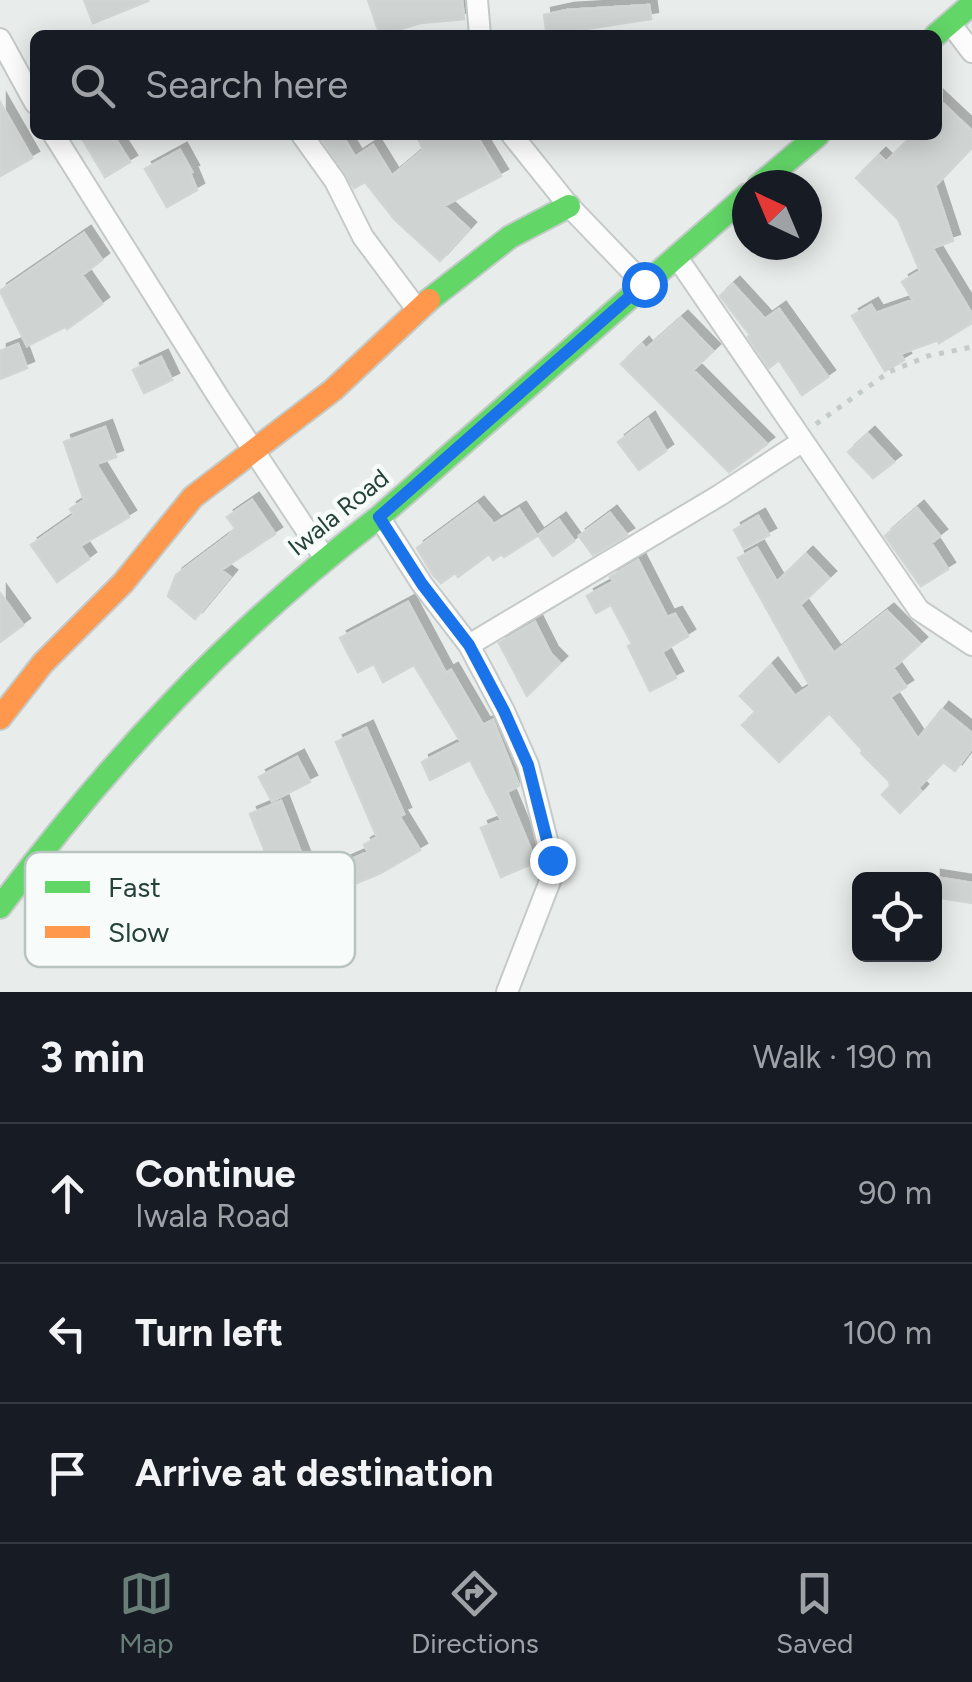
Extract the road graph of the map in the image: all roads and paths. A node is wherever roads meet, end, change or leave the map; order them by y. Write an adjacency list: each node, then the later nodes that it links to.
1 (477, 0): 4 (street)
2 (972, 4): 3 (street)
3 (943, 29): 6 (street)
4 (480, 30)
5 (0, 39): 7 (street)
6 (972, 52)
7 (30, 94)
8 (57, 140): 20 (street)
9 (306, 140): 17 (street)
10 (516, 140): 13 (street)
11 (812, 140): 12 (street)
12 (777, 170)
13 (568, 206): 16 (street); 17 (street)
14 (732, 209): 15 (street, Iwala Road)
15 (676, 256): 16 (street, Iwala Road); 19 (street)
16 (644, 284): 21 (street, Iwala Road)
17 (416, 308): 20 (street)
18 (972, 347): 19 (path)
19 (803, 440): 23 (street); 24 (street)
20 (254, 450): 22 (street); 25 (street)
21 (379, 517): 22 (street, Iwala Road); 23 (street)
22 (324, 557): 26 (street, Iwala Road)
23 (469, 645): 29 (street)
24 (972, 645)
25 (0, 718)
26 (41, 852)
27 (25, 874): 28 (street, Iwala Road)
28 (0, 908)
29 (507, 992)

